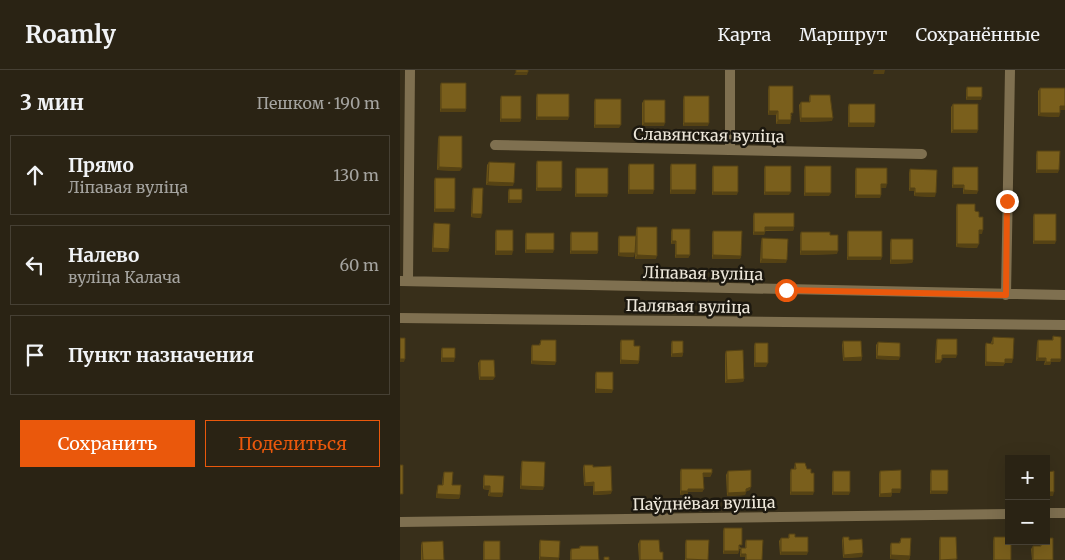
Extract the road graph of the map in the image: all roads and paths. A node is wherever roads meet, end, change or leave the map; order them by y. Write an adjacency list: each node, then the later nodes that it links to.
1 (410, 70): 7 (street)
2 (730, 70): 5 (street)
3 (1010, 70): 8 (street)
4 (495, 145): 5 (street, Славянская вуліца)
5 (730, 150): 6 (street, Славянская вуліца)
6 (922, 154)
7 (404, 281): 8 (street, Ліпавая вуліца)
8 (1006, 295): 9 (street, Ліпавая вуліца)
9 (1065, 295)
10 (400, 318): 11 (street, Палявая вуліца)
11 (1065, 325)
12 (1050, 513): 13 (street)
13 (1065, 513)
14 (1005, 514): 15 (street, Паўднёвая вуліца)
15 (400, 522)

